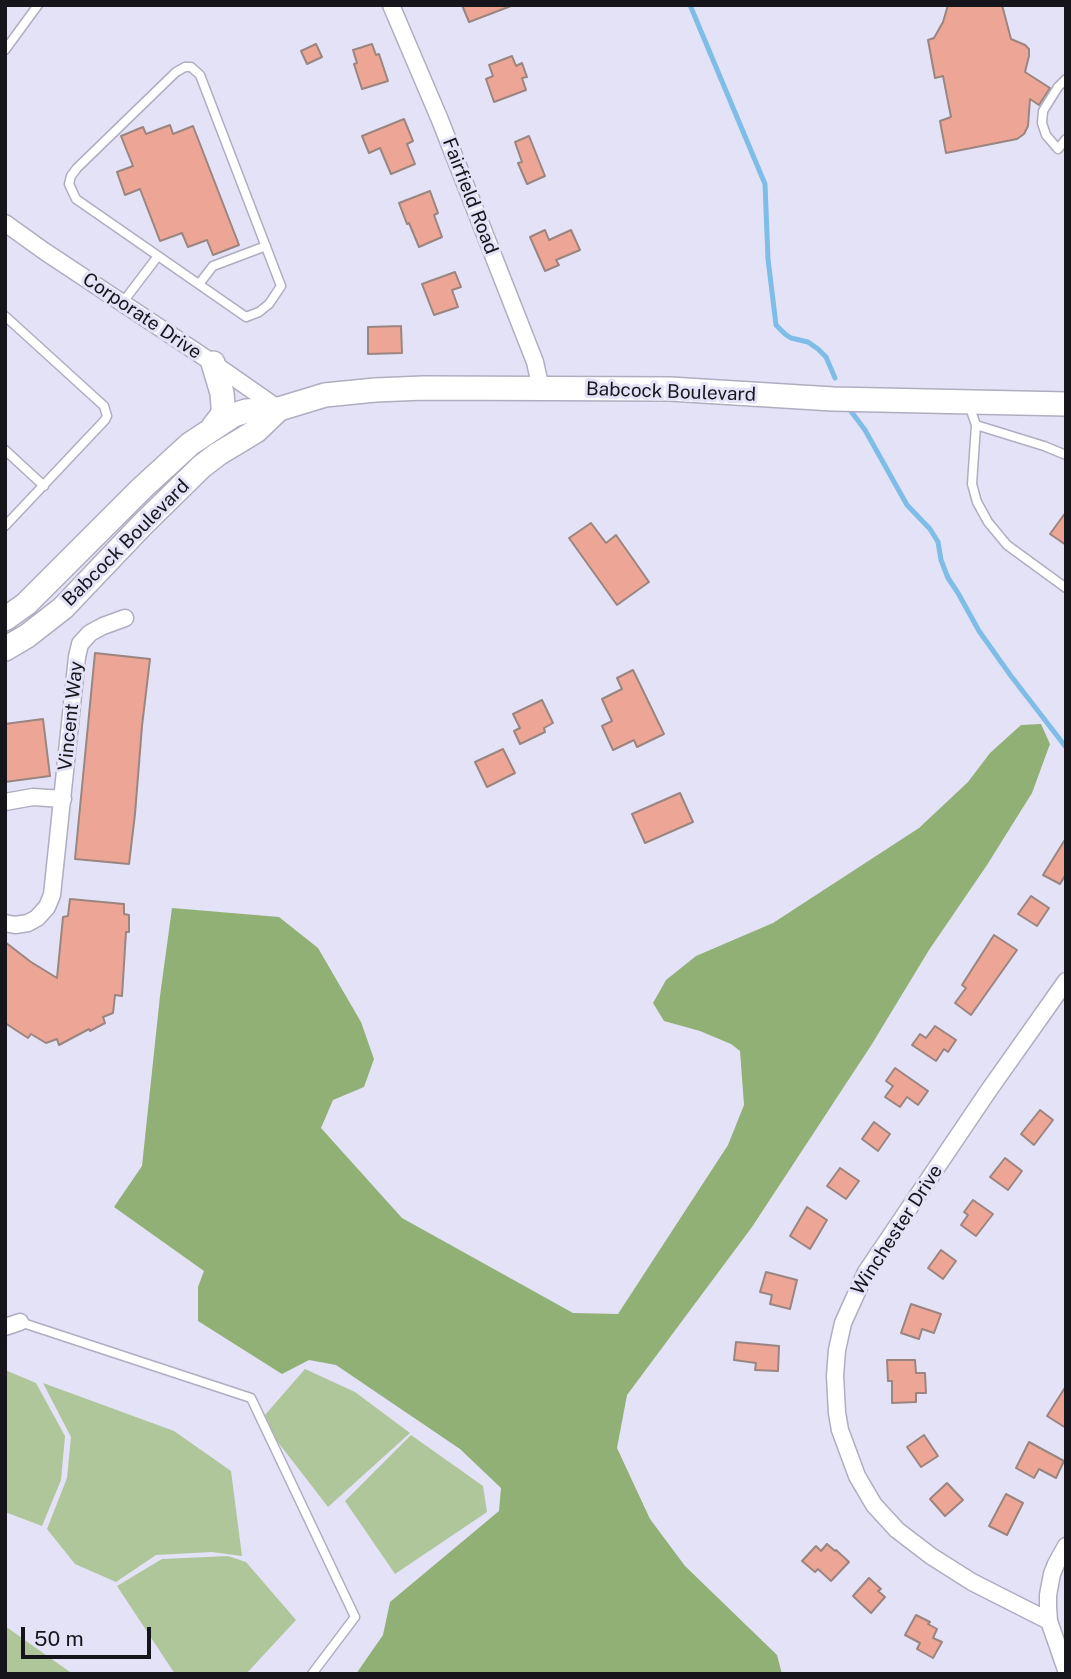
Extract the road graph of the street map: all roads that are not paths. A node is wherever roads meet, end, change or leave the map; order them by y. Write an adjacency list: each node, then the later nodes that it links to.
1 (38, 5): 3 (lane)
2 (391, 5): 13 (street, Fairfield Road)
3 (5, 50)
4 (1066, 79): 5 (lane)
5 (1066, 139)
6 (5, 223): 10 (street, Corporate Drive)
7 (266, 246): 8 (lane); 9 (lane); 9 (lane)
8 (158, 256): 9 (lane); 10 (lane)
9 (199, 284)
10 (123, 302): 12 (street, Corporate Drive)
11 (5, 316): 21 (lane)
12 (213, 363): 16 (street, Corporate Drive); 18 (street)
13 (541, 389): 14 (street, Babcock Boulevard); 16 (street, Babcock Boulevard)
14 (968, 402): 15 (street, Babcock Boulevard); 17 (lane)
15 (1066, 404)
16 (279, 410): 18 (street, Babcock Boulevard); 26 (street, Babcock Boulevard)
17 (976, 425): 20 (lane); 23 (lane)
18 (213, 428): 25 (street, Babcock Boulevard)
19 (5, 450): 21 (lane)
20 (1066, 455)
21 (44, 486): 22 (lane)
22 (5, 527)
23 (1066, 588)
24 (125, 618): 27 (street, Vincent Way)
25 (5, 619)
26 (5, 649)
27 (63, 799): 28 (street, Vincent Way); 29 (street, Vincent Way)
28 (5, 802)
29 (5, 923)
30 (1066, 981): 33 (street, Winchester Drive)
31 (13, 1324): 35 (lane)
32 (1066, 1546): 33 (street)
33 (1049, 1621): 34 (street)
34 (1066, 1670)
35 (312, 1674)

